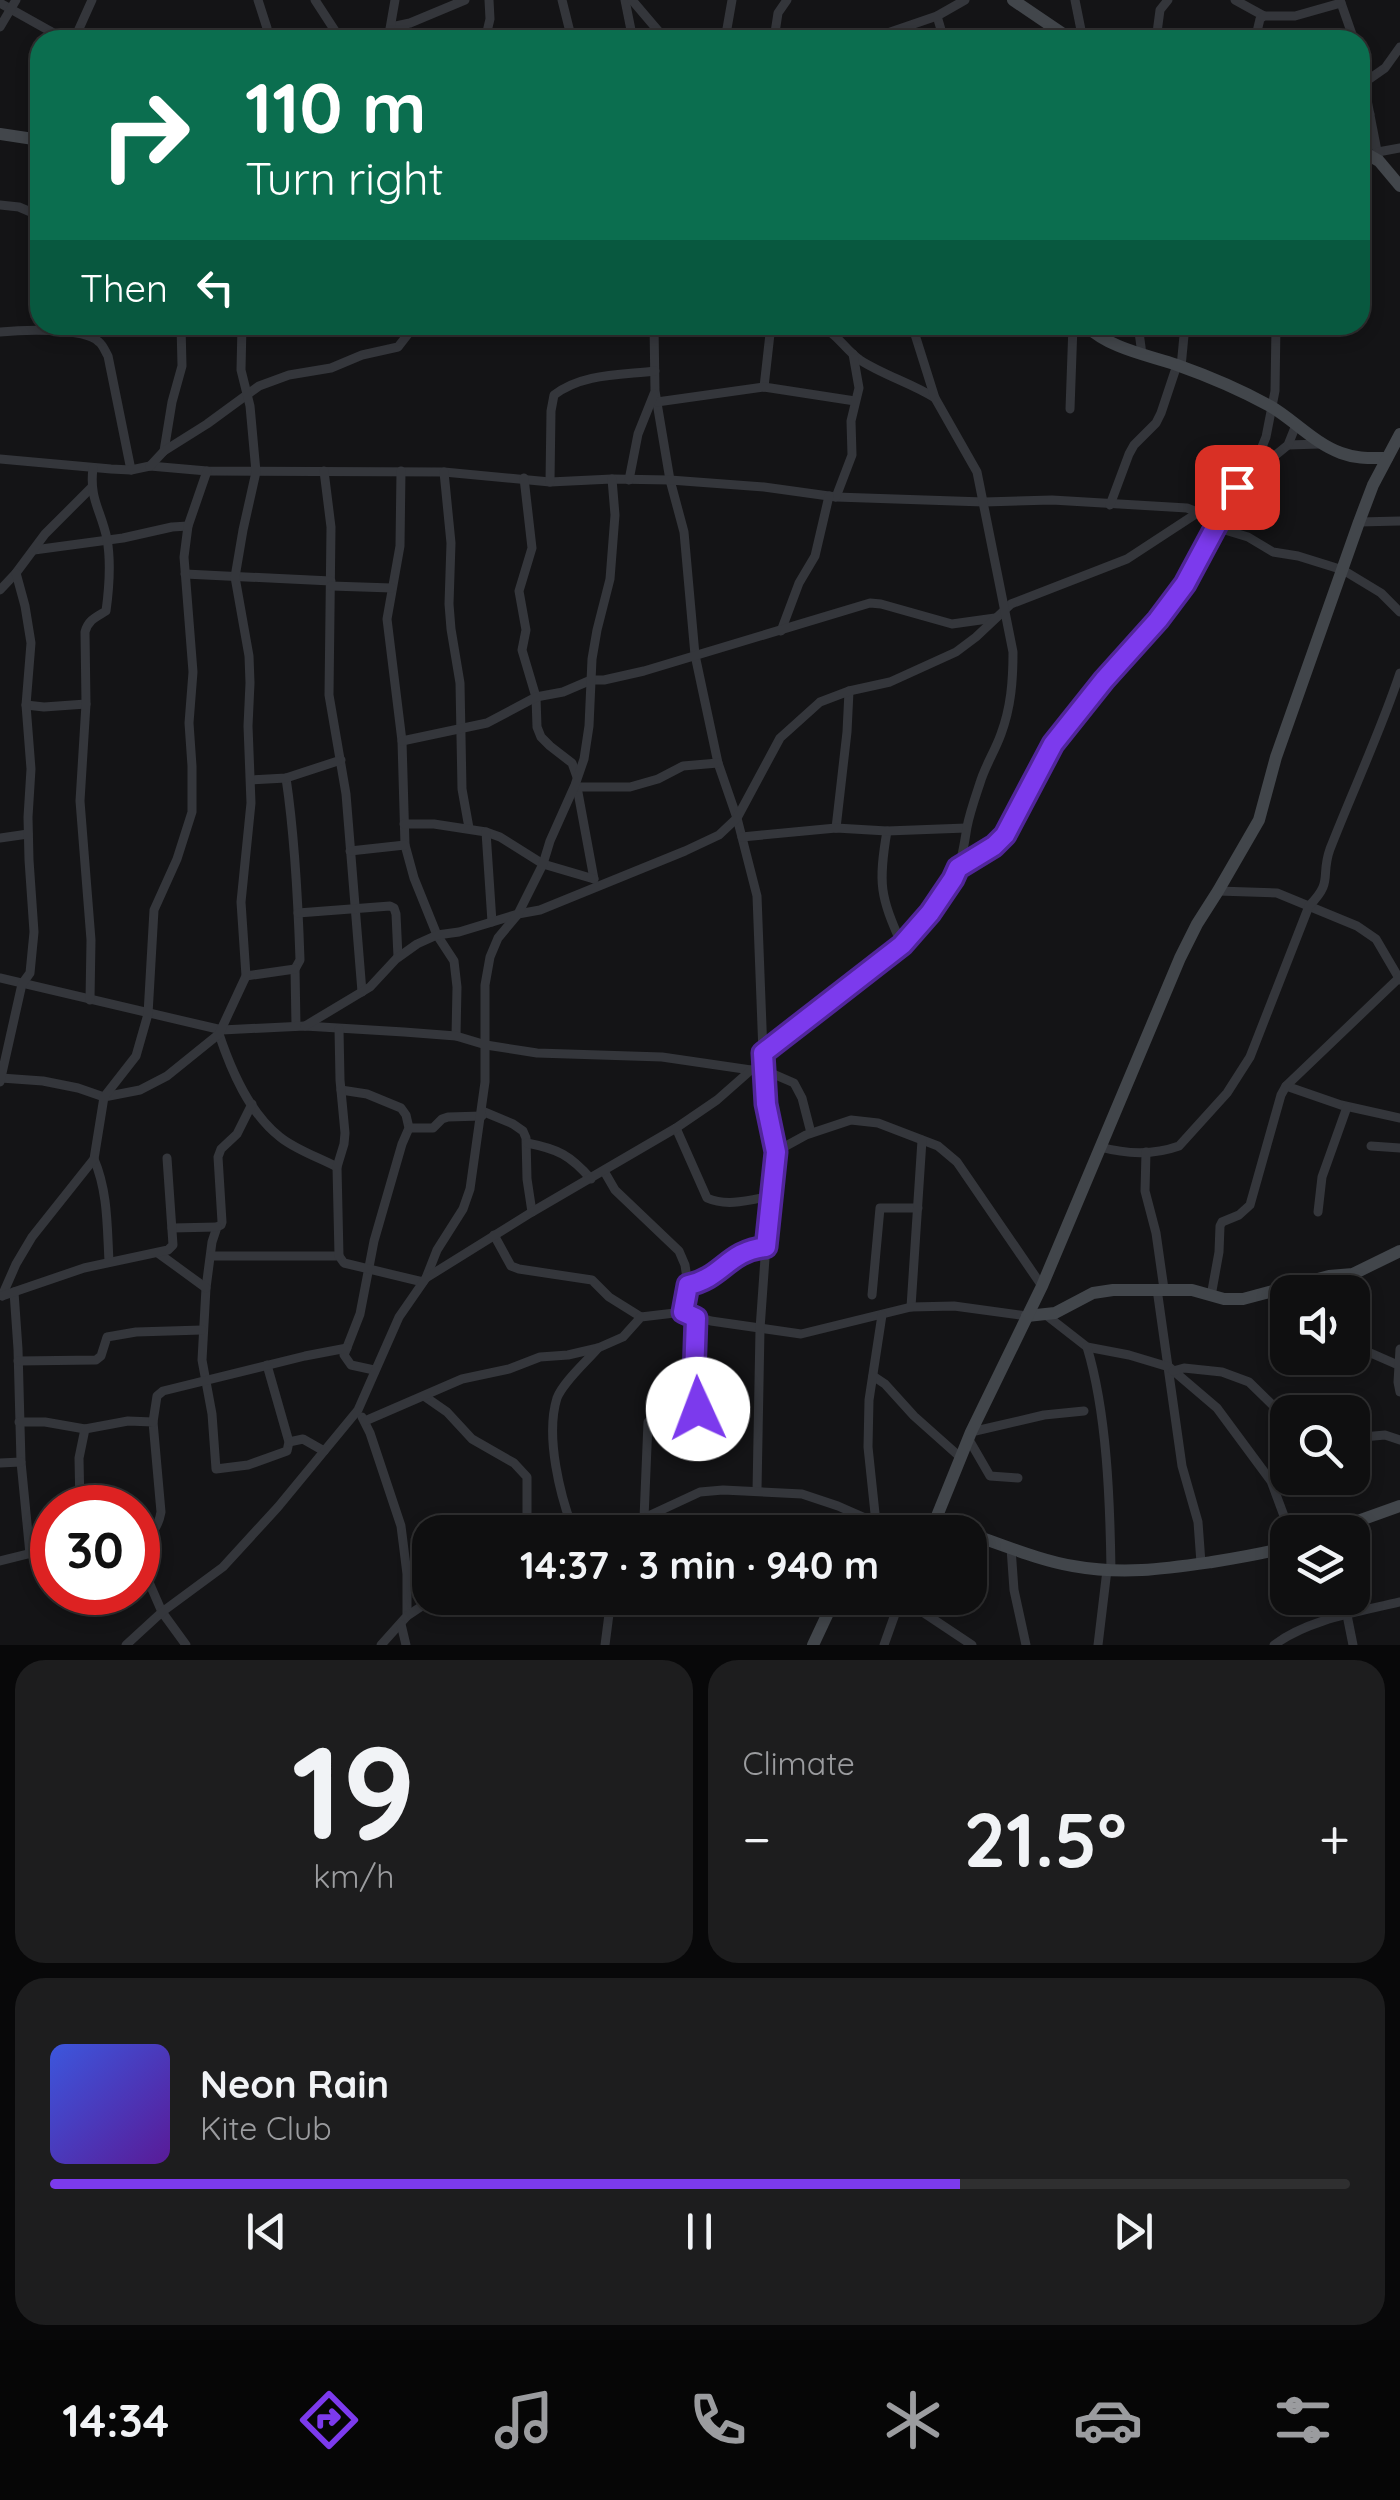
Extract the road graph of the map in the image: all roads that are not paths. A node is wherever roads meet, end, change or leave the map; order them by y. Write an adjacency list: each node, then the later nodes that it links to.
1 (92, 0): 24 (street)
2 (258, 0): 25 (street)
3 (315, 0): 26 (street)
4 (395, 0): 22 (street)
5 (465, 0): 22 (street)
6 (489, 0): 28 (street)
7 (562, 0): 29 (street)
8 (628, 0): 30 (street); 31 (street)
9 (732, 0): 32 (street)
10 (788, 0): 33 (street)
11 (965, 0): 19 (street)
12 (1013, 0): 36 (street)
13 (1075, 0): 37 (street)
14 (1168, 0): 38 (street)
15 (1235, 0): 20 (street)
16 (1340, 1): 20 (street); 40 (street)
17 (0, 3): 18 (street)
18 (14, 4): 21 (street); 23 (street)
19 (937, 16): 34 (street); 35 (street)
20 (1264, 16): 39 (street)
21 (0, 27)
22 (391, 27): 27 (street)
23 (52, 30)
24 (78, 30)
25 (267, 30)
26 (335, 30)
27 (390, 30)
28 (487, 30)
29 (570, 30)
30 (632, 30)
31 (656, 30)
32 (727, 30)
33 (775, 30)
34 (896, 30)
35 (941, 30)
36 (1047, 30)
37 (1081, 30)
38 (1157, 30)
39 (1257, 30)
40 (1350, 30)
41 (1400, 47): 42 (street)
42 (1370, 78)
43 (1370, 114): 48 (street)
44 (0, 134): 45 (street)
45 (30, 138)
46 (1400, 148): 48 (street)
47 (1370, 153): 48 (street)
48 (1378, 156): 49 (street)
49 (1400, 186)
50 (0, 205): 51 (street)
51 (30, 212)
52 (0, 332): 53 (street)
53 (30, 332)
54 (84, 335): 87 (street)
55 (181, 335): 82 (street)
56 (241, 335): 72 (street)
57 (408, 335): 72 (street)
58 (654, 335): 70 (street)
59 (770, 335): 71 (street)
60 (835, 335): 67 (street)
61 (915, 335): 74 (street)
62 (1074, 335): 77 (street)
63 (1098, 335): 68 (street)
64 (1139, 335): 68 (street)
65 (1184, 335): 69 (street)
66 (1276, 335): 76 (street)
67 (853, 354): 74 (street); 75 (street)
68 (1142, 354): 69 (street)
69 (1179, 366): 76 (street); 103 (street)
70 (655, 372): 73 (street); 98 (street)
71 (764, 387): 73 (street); 75 (street)
72 (247, 395): 82 (street); 91 (street)
73 (656, 397): 96 (street); 97 (street)
74 (934, 398): 102 (street)
75 (855, 402): 101 (street)
76 (1273, 408): 78 (street); 93 (street)
77 (1070, 410)
78 (1296, 425): 80 (street); 81 (street)
79 (1400, 434): 83 (street)
80 (1288, 444): 81 (street); 93 (street)
81 (1321, 444): 83 (street)
82 (164, 451): 85 (street)
83 (1393, 456): 105 (street)
84 (0, 459): 86 (street)
85 (150, 466): 87 (street); 88 (street)
86 (93, 468): 87 (street); 100 (street)
87 (131, 470)
88 (207, 471): 91 (street); 107 (street)
89 (324, 471): 90 (street); 91 (street); 115 (street)
90 (400, 471): 92 (street); 116 (street)
91 (256, 472): 114 (street)
92 (444, 472): 94 (street); 130 (street)
93 (1251, 474): 99 (street)
94 (524, 478): 98 (street); 127 (street)
95 (612, 479): 96 (street); 98 (street); 125 (street)
96 (629, 480): 97 (street)
97 (670, 480): 101 (street); 123 (street)
98 (550, 482)
99 (1237, 487): 104 (street); 108 (street)
100 (90, 488): 109 (street); 110 (street)
101 (832, 496): 102 (street); 122 (street)
102 (984, 502): 103 (street); 121 (street)
103 (1110, 505): 104 (street)
104 (1197, 512): 121 (street)
105 (1359, 522): 106 (street); 111 (street)
106 (1400, 522)
107 (188, 526): 109 (street); 113 (street)
108 (1216, 528): 111 (street); 150 (street)
109 (107, 539): 110 (street); 128 (street)
110 (34, 550): 112 (street)
111 (1342, 570): 118 (street); 154 (street)
112 (16, 574): 117 (street); 129 (street)
113 (185, 574): 114 (street); 170 (street)
114 (235, 577): 115 (street); 135 (street)
115 (331, 583): 116 (street); 132 (street)
116 (392, 588): 131 (street)
117 (0, 590)
118 (1381, 593): 119 (street); 120 (street)
119 (1400, 596)
120 (1400, 612)
121 (1000, 615): 122 (street); 126 (street); 141 (street)
122 (781, 630): 123 (street)
123 (695, 655): 125 (street); 133 (street)
124 (1400, 674): 155 (street)
125 (591, 680): 127 (street); 136 (street)
126 (849, 691): 137 (street); 140 (street)
127 (536, 698): 130 (street); 136 (street)
128 (86, 704): 129 (street); 169 (street)
129 (26, 705): 144 (street)
130 (462, 729): 131 (street); 139 (street)
131 (402, 741): 138 (street)
132 (340, 760): 134 (street); 149 (street)
133 (718, 763): 136 (street); 137 (street)
134 (286, 778): 135 (street); 157 (street)
135 (251, 780): 164 (street)
136 (577, 784): 151 (street); 153 (street)
137 (737, 818): 145 (street); 153 (street)
138 (404, 824): 139 (street); 147 (street)
139 (468, 828): 143 (street)
140 (836, 828): 142 (street); 145 (street)
141 (966, 828): 142 (street); 148 (street)
142 (887, 831): 161 (street)
143 (486, 832): 151 (street); 159 (street)
144 (28, 834): 146 (street); 167 (street)
145 (742, 837): 176 (street)
146 (0, 838)
147 (405, 845): 149 (street); 160 (street)
148 (965, 845): 150 (street); 152 (street)
149 (350, 851): 156 (street)
150 (980, 855): 152 (street)
151 (544, 864): 153 (street); 158 (street)
152 (958, 868): 161 (street)
153 (596, 882): 158 (street)
154 (1218, 892): 155 (street); 192 (street)
155 (1309, 906): 166 (street); 195 (street)
156 (355, 910): 157 (street); 162 (street); 168 (street)
157 (298, 913): 163 (street)
158 (518, 914): 159 (street); 175 (street)
159 (492, 922): 160 (street)
160 (437, 935): 162 (street); 174 (street)
161 (902, 945): 176 (street)
162 (398, 958): 168 (street)
163 (295, 969): 164 (street); 171 (street)
164 (246, 976): 173 (street)
165 (0, 978): 167 (street)
166 (1400, 978): 179 (street)
167 (22, 984): 169 (street); 178 (street)
168 (362, 992): 171 (street)
169 (90, 1000): 170 (street)
170 (148, 1014): 173 (street); 181 (street)
171 (300, 1026): 172 (street); 173 (street)
172 (339, 1029): 174 (street); 180 (street)
173 (221, 1032): 181 (street); 182 (street)
174 (456, 1036): 175 (street)
175 (486, 1046): 177 (street); 184 (street)
176 (763, 1053): 177 (street)
177 (756, 1070): 187 (street); 188 (street); 194 (street)
178 (1, 1073): 181 (street)
179 (1286, 1086): 183 (street); 225 (street)
180 (341, 1090): 186 (street); 198 (street)
181 (104, 1097): 197 (street)
182 (252, 1104): 198 (street); 206 (street)
183 (1347, 1107): 185 (street); 204 (street)
184 (482, 1114): 186 (street); 190 (street); 216 (street)
185 (1400, 1118)
186 (409, 1128): 214 (street)
187 (676, 1128): 199 (street); 201 (street)
188 (811, 1133): 189 (street); 194 (street)
189 (922, 1140): 202 (street); 218 (street)
190 (527, 1142): 200 (street); 203 (street)
191 (1371, 1146): 193 (street)
192 (1100, 1147): 195 (street); 218 (street)
193 (1400, 1148)
194 (776, 1152): 201 (street)
195 (1146, 1152): 220 (street)
196 (167, 1158): 205 (street)
197 (94, 1159): 213 (street); 224 (street)
198 (336, 1167): 212 (street)
199 (604, 1172): 200 (street); 217 (street)
200 (590, 1179): 203 (street)
201 (771, 1196): 208 (street)
202 (918, 1208): 223 (street); 226 (street)
203 (532, 1212): 207 (street)
204 (1318, 1212)
205 (172, 1228): 206 (street); 210 (street)
206 (217, 1228): 211 (street)
207 (494, 1235): 216 (street); 231 (street)
208 (766, 1247): 217 (street); 233 (street)
209 (1400, 1251): 215 (street)
210 (158, 1253): 213 (street); 219 (street)
211 (211, 1256): 212 (street); 219 (street)
212 (338, 1256): 214 (street)
213 (108, 1262): 222 (street)
214 (367, 1268): 216 (street); 236 (street)
215 (1340, 1275)
216 (424, 1280): 244 (street)
217 (688, 1285): 227 (street)
218 (1042, 1286): 230 (street)
219 (206, 1288): 234 (street)
220 (1161, 1289): 225 (street); 229 (street); 243 (street)
221 (1270, 1290): 225 (street)
222 (14, 1292): 224 (street); 240 (street)
223 (872, 1295)
224 (1, 1296)
225 (1211, 1296)
226 (911, 1307): 228 (street); 230 (street)
227 (683, 1312): 231 (street); 232 (street)
228 (882, 1315): 233 (street); 245 (street)
229 (1046, 1315): 230 (street); 235 (street)
230 (1027, 1316): 256 (street)
231 (641, 1317): 237 (street)
232 (696, 1318): 233 (street); 271 (street)
233 (760, 1329): 267 (street)
234 (202, 1330): 240 (street); 246 (street)
235 (1087, 1347): 243 (street); 284 (street)
236 (347, 1348): 241 (street); 244 (street)
237 (598, 1348): 248 (street); 270 (street)
238 (1400, 1349): 242 (street)
239 (1370, 1352): 242 (street)
240 (18, 1361): 253 (street)
241 (266, 1365): 246 (street); 259 (street)
242 (1398, 1365): 247 (street)
243 (1171, 1369): 249 (street); 276 (street); 283 (street)
244 (374, 1370): 250 (street)
245 (872, 1376): 261 (street); 274 (street)
246 (204, 1381): 254 (street); 259 (street)
247 (1400, 1392)
248 (424, 1396): 252 (street); 269 (street)
249 (1270, 1402)
250 (358, 1410): 252 (street); 260 (street)
251 (1084, 1412): 256 (street)
252 (365, 1421): 295 (street)
253 (19, 1422): 255 (street); 262 (street)
254 (152, 1422): 255 (street); 266 (street)
255 (84, 1429): 265 (street)
256 (969, 1435): 261 (street); 264 (street)
257 (1370, 1436): 258 (street)
258 (1400, 1440)
259 (289, 1442): 260 (street)
260 (324, 1452): 288 (street)
261 (960, 1457): 275 (street)
262 (20, 1462): 263 (street); 281 (street)
263 (0, 1463)
264 (1018, 1478)
265 (80, 1485)
266 (158, 1485)
267 (756, 1491): 272 (street); 273 (street)
268 (1400, 1506): 277 (street)
269 (527, 1515)
270 (569, 1515)
271 (644, 1515)
272 (650, 1515)
273 (858, 1515)
274 (875, 1515)
275 (937, 1515)
276 (1284, 1515)
277 (1370, 1517)
278 (987, 1540): 279 (street)
279 (1010, 1548): 284 (street); 304 (street)
280 (1270, 1552): 283 (street)
281 (30, 1554): 282 (street)
282 (0, 1562)
283 (1201, 1563): 284 (street)
284 (1109, 1570): 305 (street)
285 (1400, 1602): 287 (street)
286 (160, 1607): 288 (street)
287 (1370, 1609)
288 (162, 1612): 296 (street); 297 (street)
289 (412, 1614): 295 (street)
290 (609, 1615): 300 (street)
291 (827, 1615): 301 (street)
292 (895, 1615): 302 (street)
293 (930, 1615): 303 (street)
294 (1347, 1615): 306 (street); 307 (street)
295 (404, 1620): 298 (street); 299 (street)
296 (126, 1645)
297 (186, 1645)
298 (381, 1645)
299 (406, 1645)
300 (605, 1645)
301 (814, 1645)
302 (884, 1645)
303 (972, 1645)
304 (1026, 1645)
305 (1098, 1645)
306 (1274, 1645)
307 (1353, 1645)

